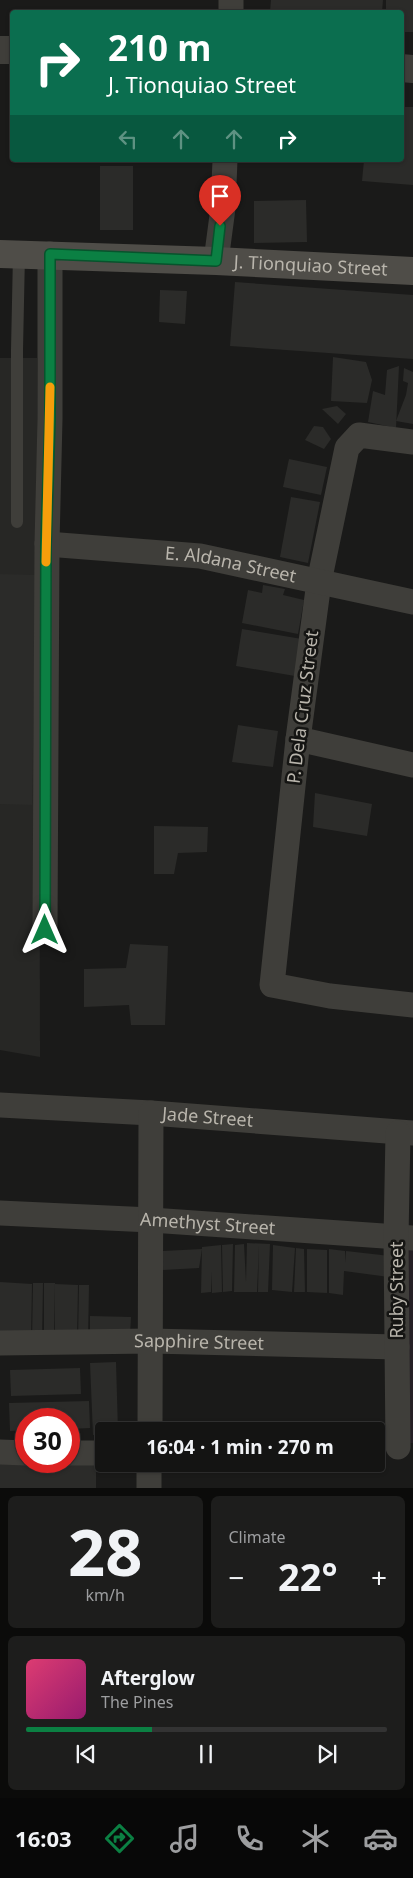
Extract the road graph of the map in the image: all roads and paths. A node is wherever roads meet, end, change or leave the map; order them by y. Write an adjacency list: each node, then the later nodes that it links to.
1 (224, 162): 4 (street)
2 (10, 254): 3 (main road, J. Tionquiao Street); 7 (lane)
3 (50, 254): 4 (main road, J. Tionquiao Street); 8 (street)
4 (216, 261): 5 (main road, J. Tionquiao Street)
5 (413, 271)
6 (413, 442): 9 (street, P. Dela Cruz Street)
7 (17, 522)
8 (46, 544): 9 (street, E. Aldana Street); 13 (street)
9 (319, 582): 10 (street, E. Aldana Street); 11 (street, P. Dela Cruz Street)
10 (413, 602)
11 (298, 739): 12 (street); 14 (street, P. Dela Cruz Street)
12 (413, 765)
13 (45, 930)
14 (413, 1005)
15 (0, 1105): 16 (street, Jade Street)
16 (151, 1113): 17 (street, Jade Street); 19 (street)
17 (405, 1133): 20 (street, Ruby Street)
18 (0, 1213): 19 (street, Amethyst Street)
19 (151, 1220): 20 (street, Amethyst Street); 21 (street)
20 (405, 1238): 23 (street, Ruby Street)
21 (151, 1341): 22 (street, Sapphire Street); 23 (street, Sapphire Street); 24 (street)
22 (0, 1343)
23 (397, 1347): 25 (street, Ruby Street)
24 (150, 1422)
25 (396, 1447)
26 (0, 1452): 27 (street)
27 (15, 1452)
28 (80, 1453): 29 (street)
29 (95, 1453)
30 (149, 1472): 31 (street)
31 (149, 1488)

